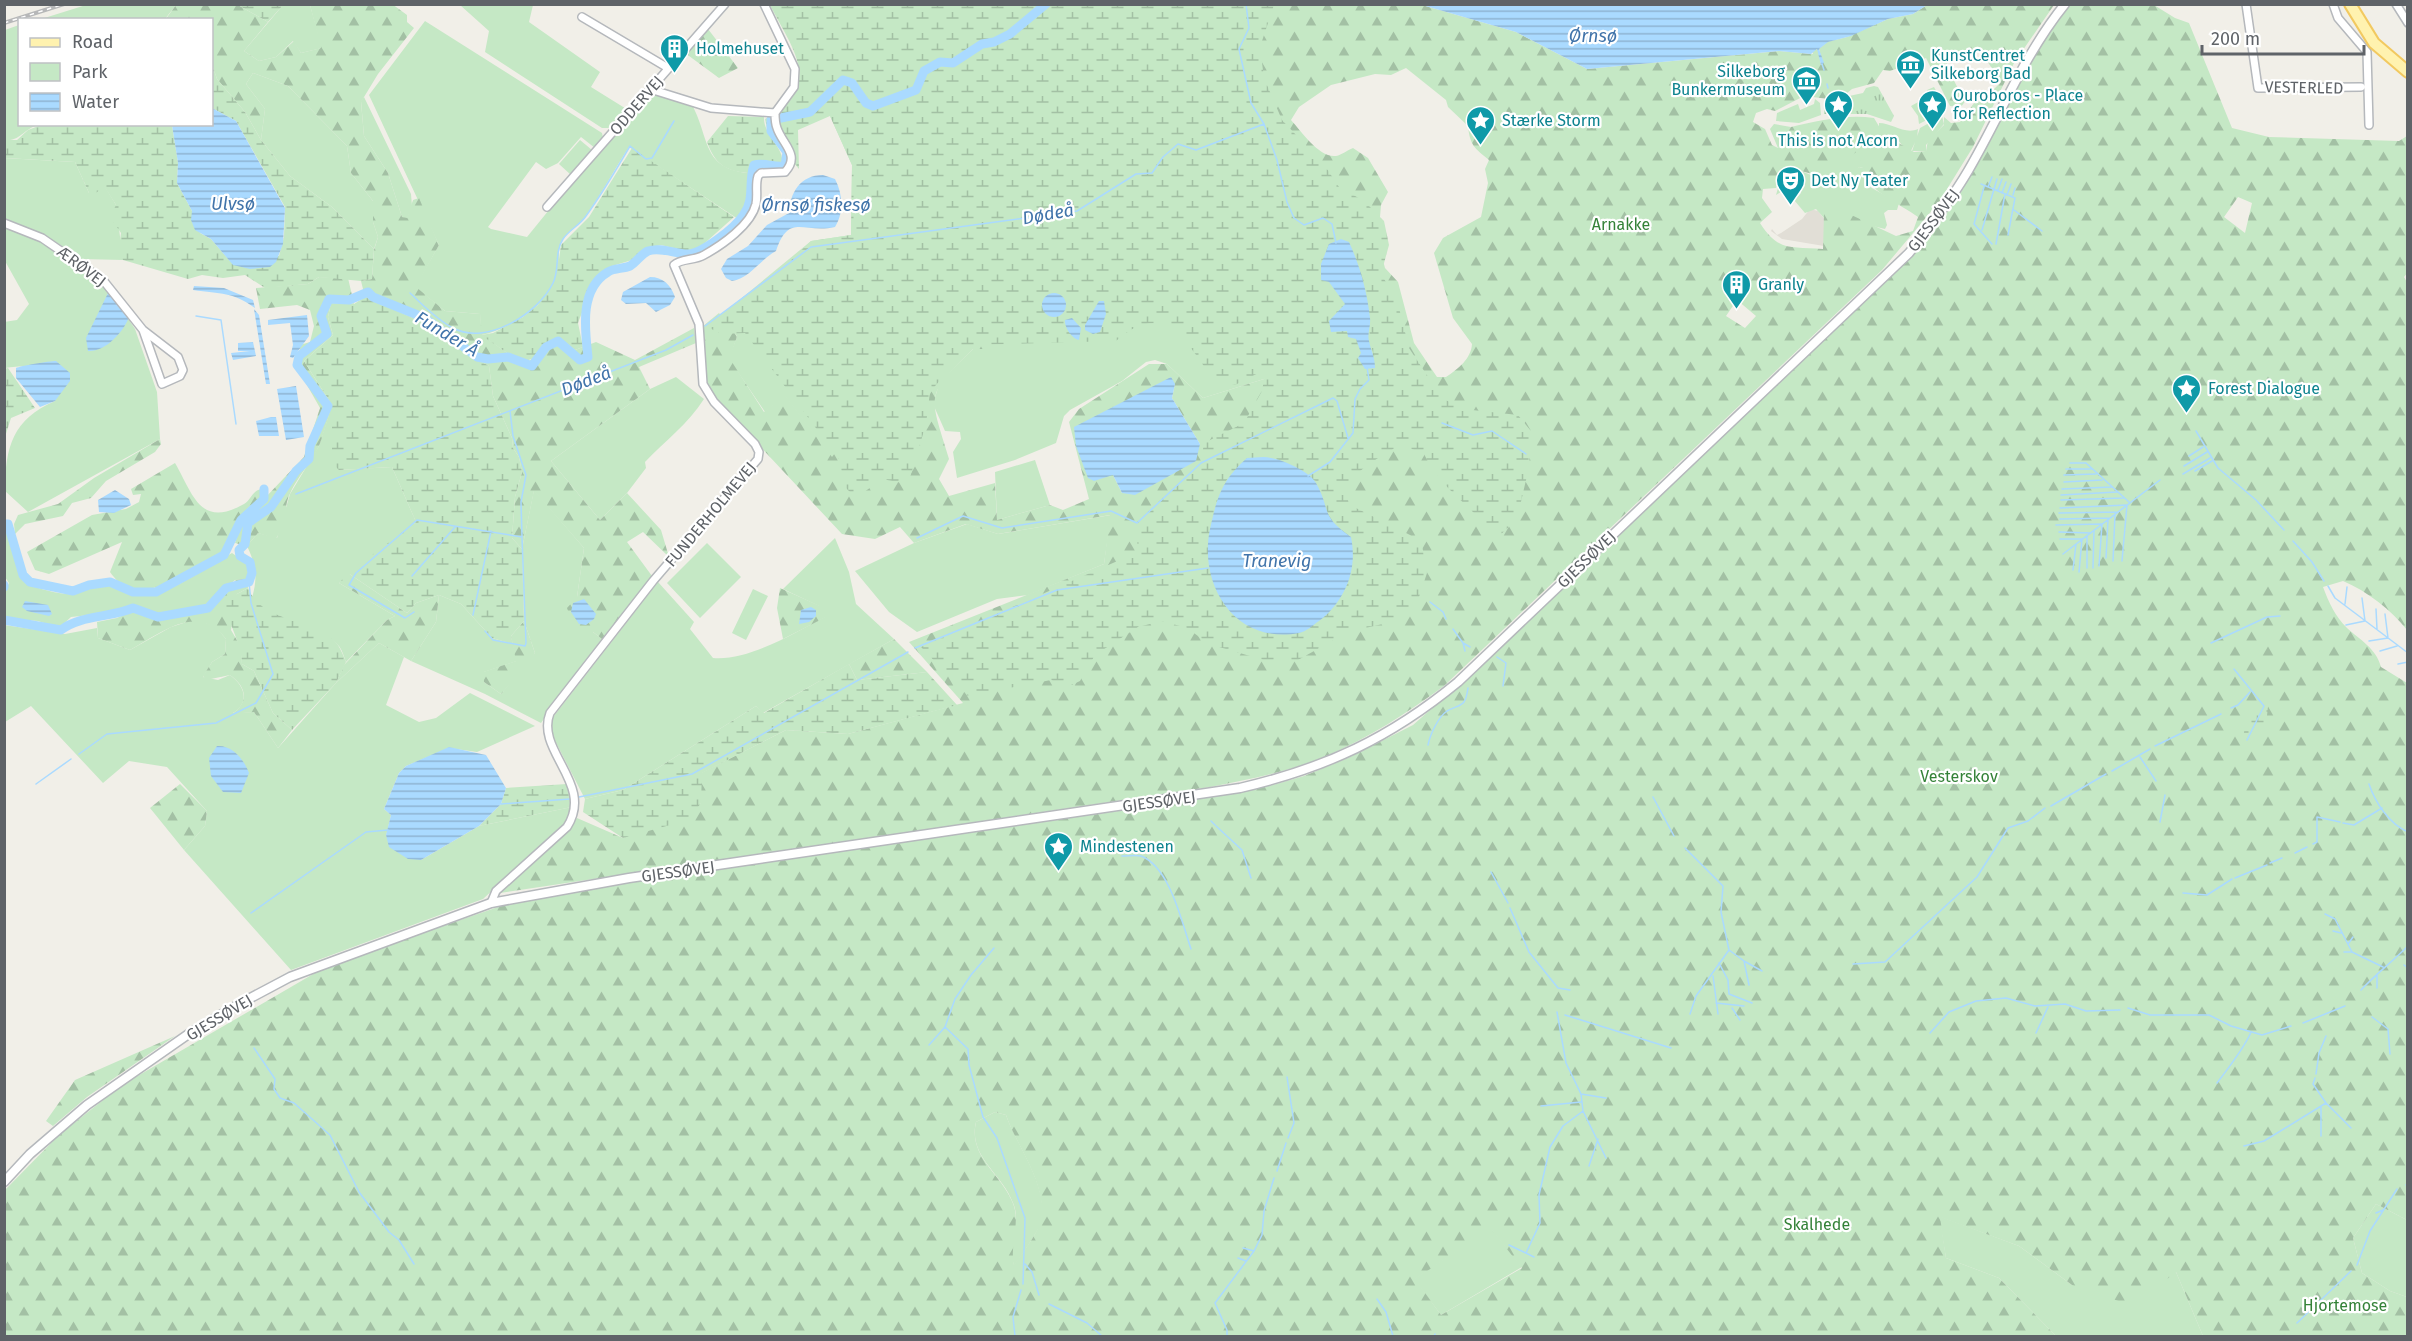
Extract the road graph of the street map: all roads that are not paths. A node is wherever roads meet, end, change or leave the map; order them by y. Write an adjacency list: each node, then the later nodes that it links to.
1 (725, 4): 10 (street, ODDERVEJ)
2 (764, 4): 14 (street)
3 (2065, 4): 19 (street, GJESSØVEJ)
4 (2246, 4): 12 (street, VESTERLED)
5 (2332, 4): 15 (street)
6 (2350, 4): 11 (main road)
7 (2396, 4): 9 (street)
8 (582, 17): 10 (street)
9 (2408, 23)
10 (668, 68): 13 (street, ODDERVEJ)
11 (2408, 72)
12 (2361, 87)
13 (650, 89): 14 (street); 16 (street, ODDERVEJ)
14 (775, 113): 19 (street, FUNDERHOLMEVEJ)
15 (2369, 124)
16 (547, 207)
17 (4, 223): 18 (street, ÆRØVEJ)
18 (143, 330): 18 (street, ÆRØVEJ)
19 (491, 903): 20 (street, GJESSØVEJ)
20 (4, 1182)

